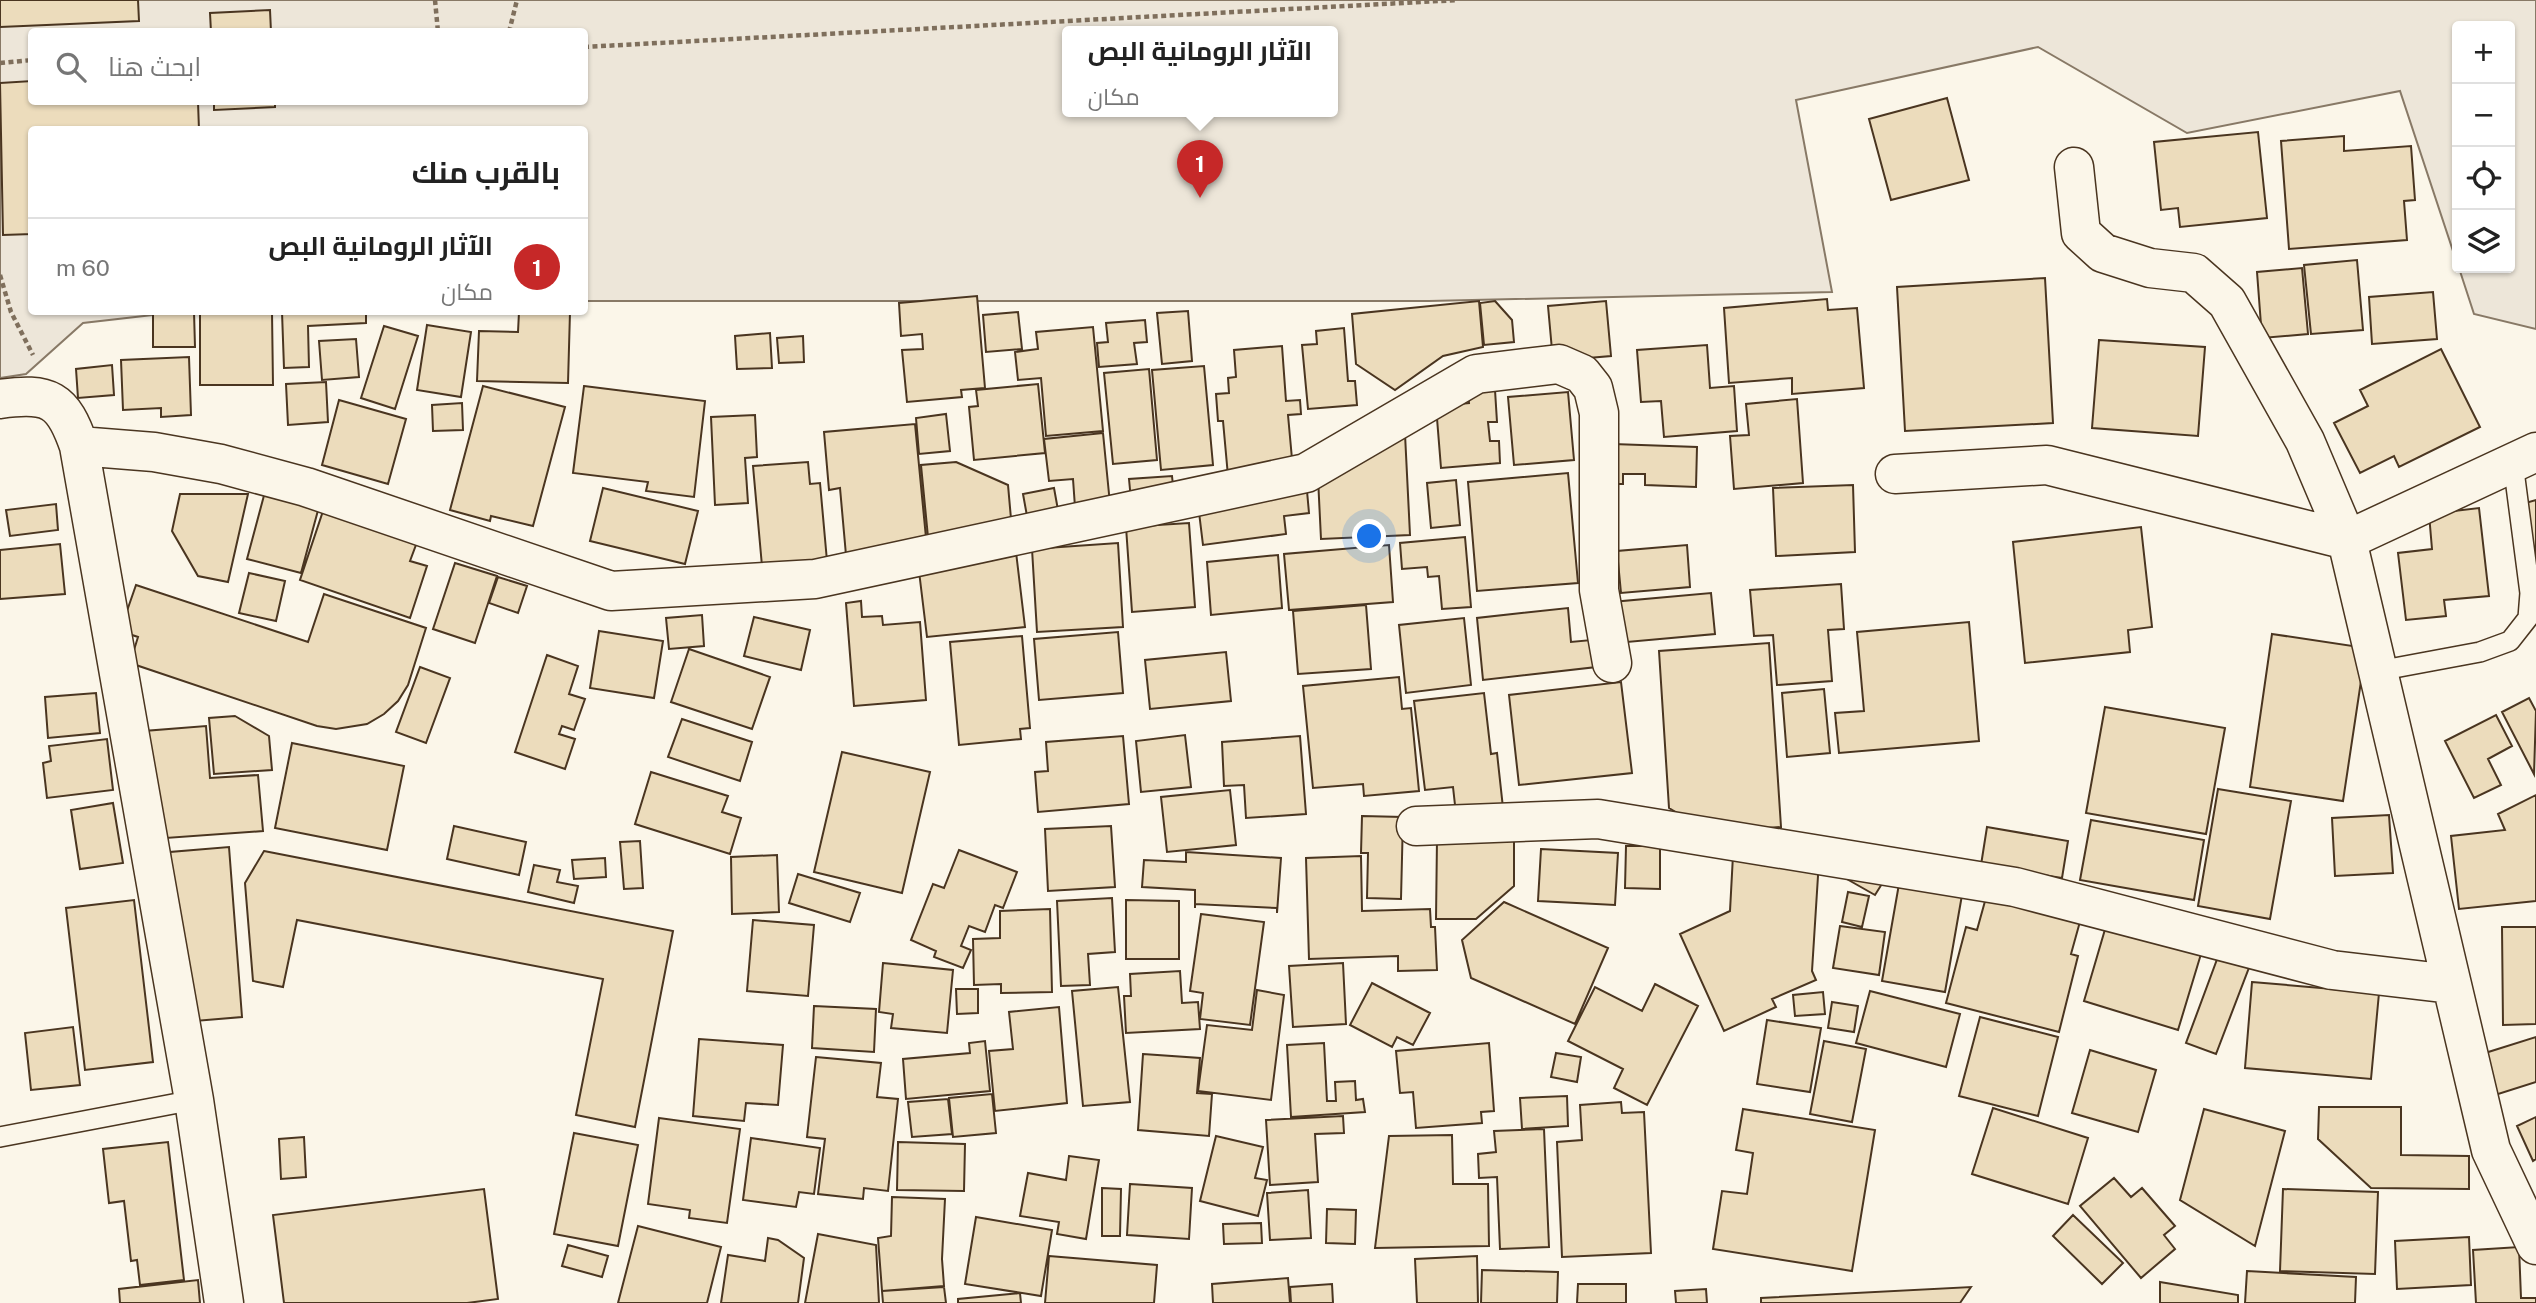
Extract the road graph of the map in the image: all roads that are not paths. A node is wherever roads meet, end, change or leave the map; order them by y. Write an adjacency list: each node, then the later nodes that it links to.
1 (2074, 167): 6 (street)
2 (0, 399): 3 (street)
3 (79, 446): 7 (street); 11 (street)
4 (2524, 457): 6 (street); 8 (lane)
5 (1895, 474): 6 (street)
6 (2347, 540): 8 (street)
7 (1612, 663)
8 (2378, 671): 10 (street)
9 (1416, 826): 10 (street)
10 (2451, 984): 13 (street)
11 (194, 1100): 12 (lane); 14 (street)
12 (0, 1137)
13 (2536, 1245)
14 (224, 1303)

